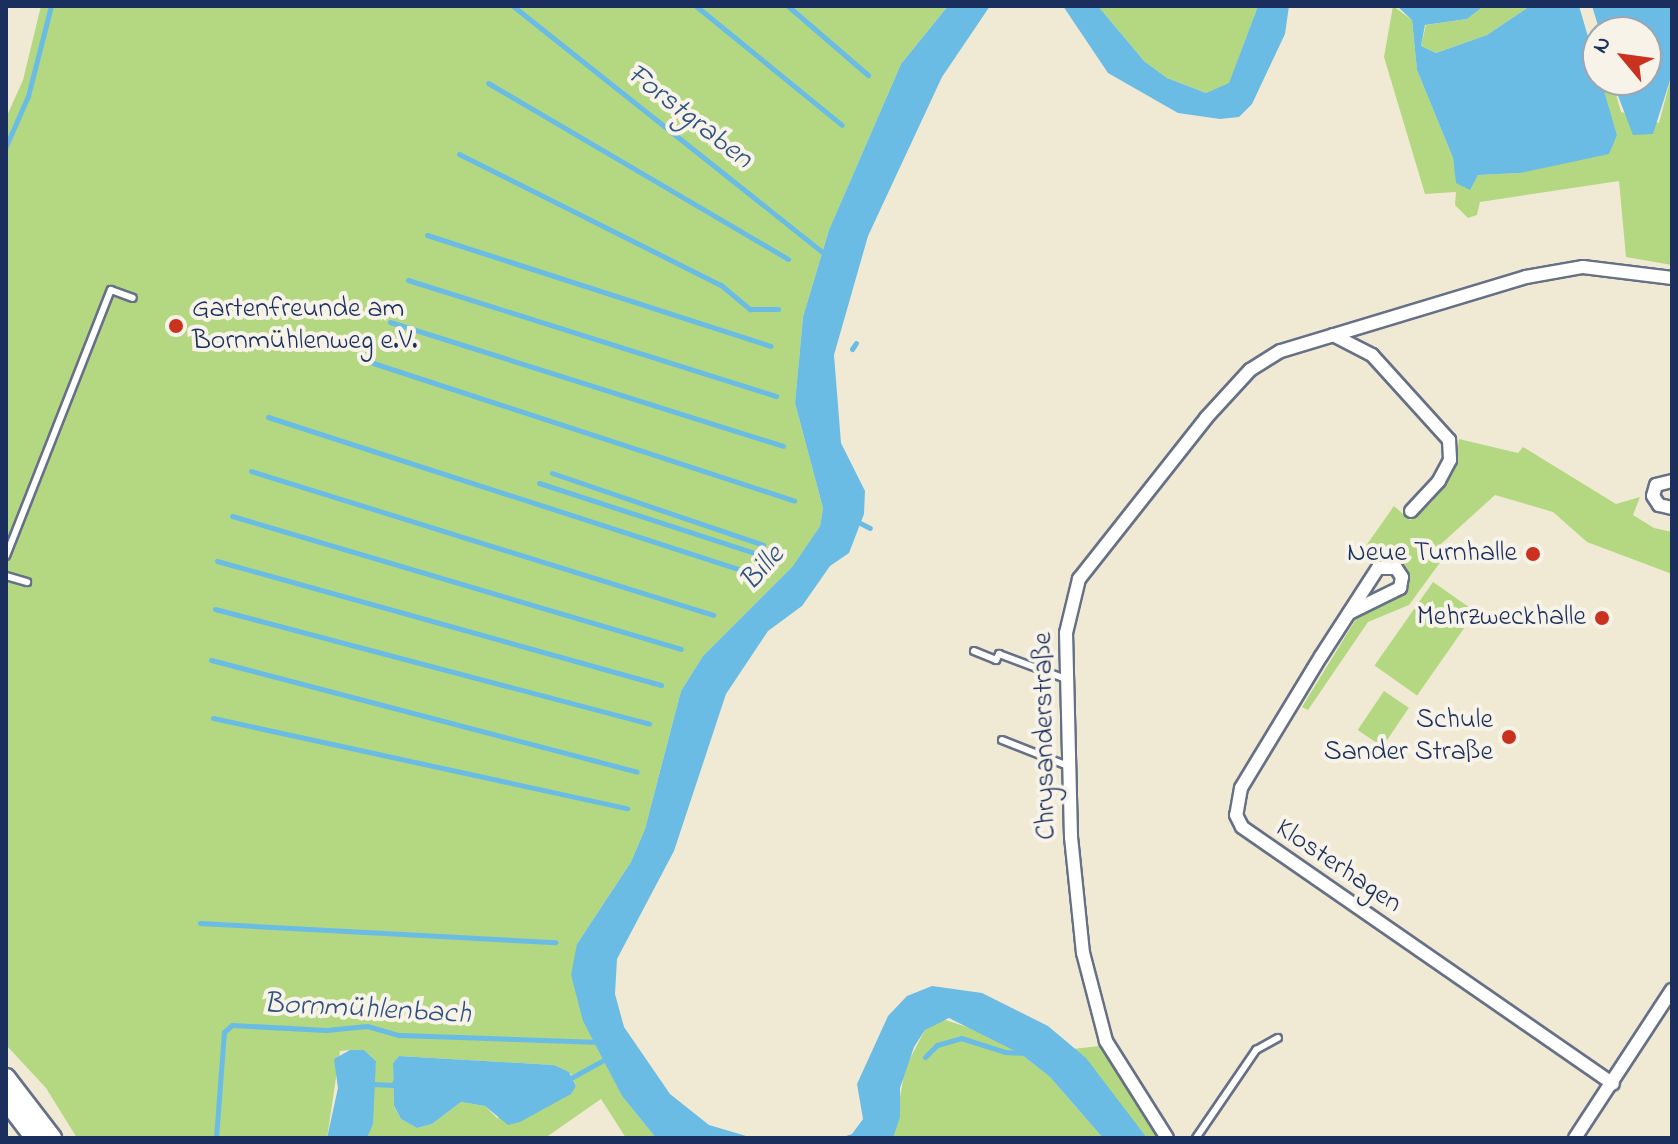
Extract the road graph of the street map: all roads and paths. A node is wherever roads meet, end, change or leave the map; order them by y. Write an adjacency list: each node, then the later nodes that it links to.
1 (1672, 278): 3 (street, Chrysanderstraße)
2 (133, 298): 7 (lane)
3 (1333, 335): 6 (street); 12 (street, Chrysanderstraße)
4 (1672, 481): 5 (street)
5 (1672, 508)
6 (1411, 511)
7 (6, 556)
8 (6, 576): 9 (lane)
9 (27, 582)
10 (1349, 613): 10 (street, Klosterhagen); 18 (street, Klosterhagen)
11 (974, 651): 12 (lane)
12 (1066, 679): 14 (street, Chrysanderstraße)
13 (1002, 740): 14 (lane)
14 (1068, 766): 22 (street, Chrysanderstraße)
15 (1672, 990): 18 (street)
16 (1278, 1038): 23 (lane)
17 (6, 1078): 21 (main road)
18 (1613, 1084): 24 (street)
19 (6, 1100): 20 (main road)
20 (35, 1138)
21 (52, 1138)
22 (1167, 1138)
23 (1196, 1138)
24 (1575, 1138)

